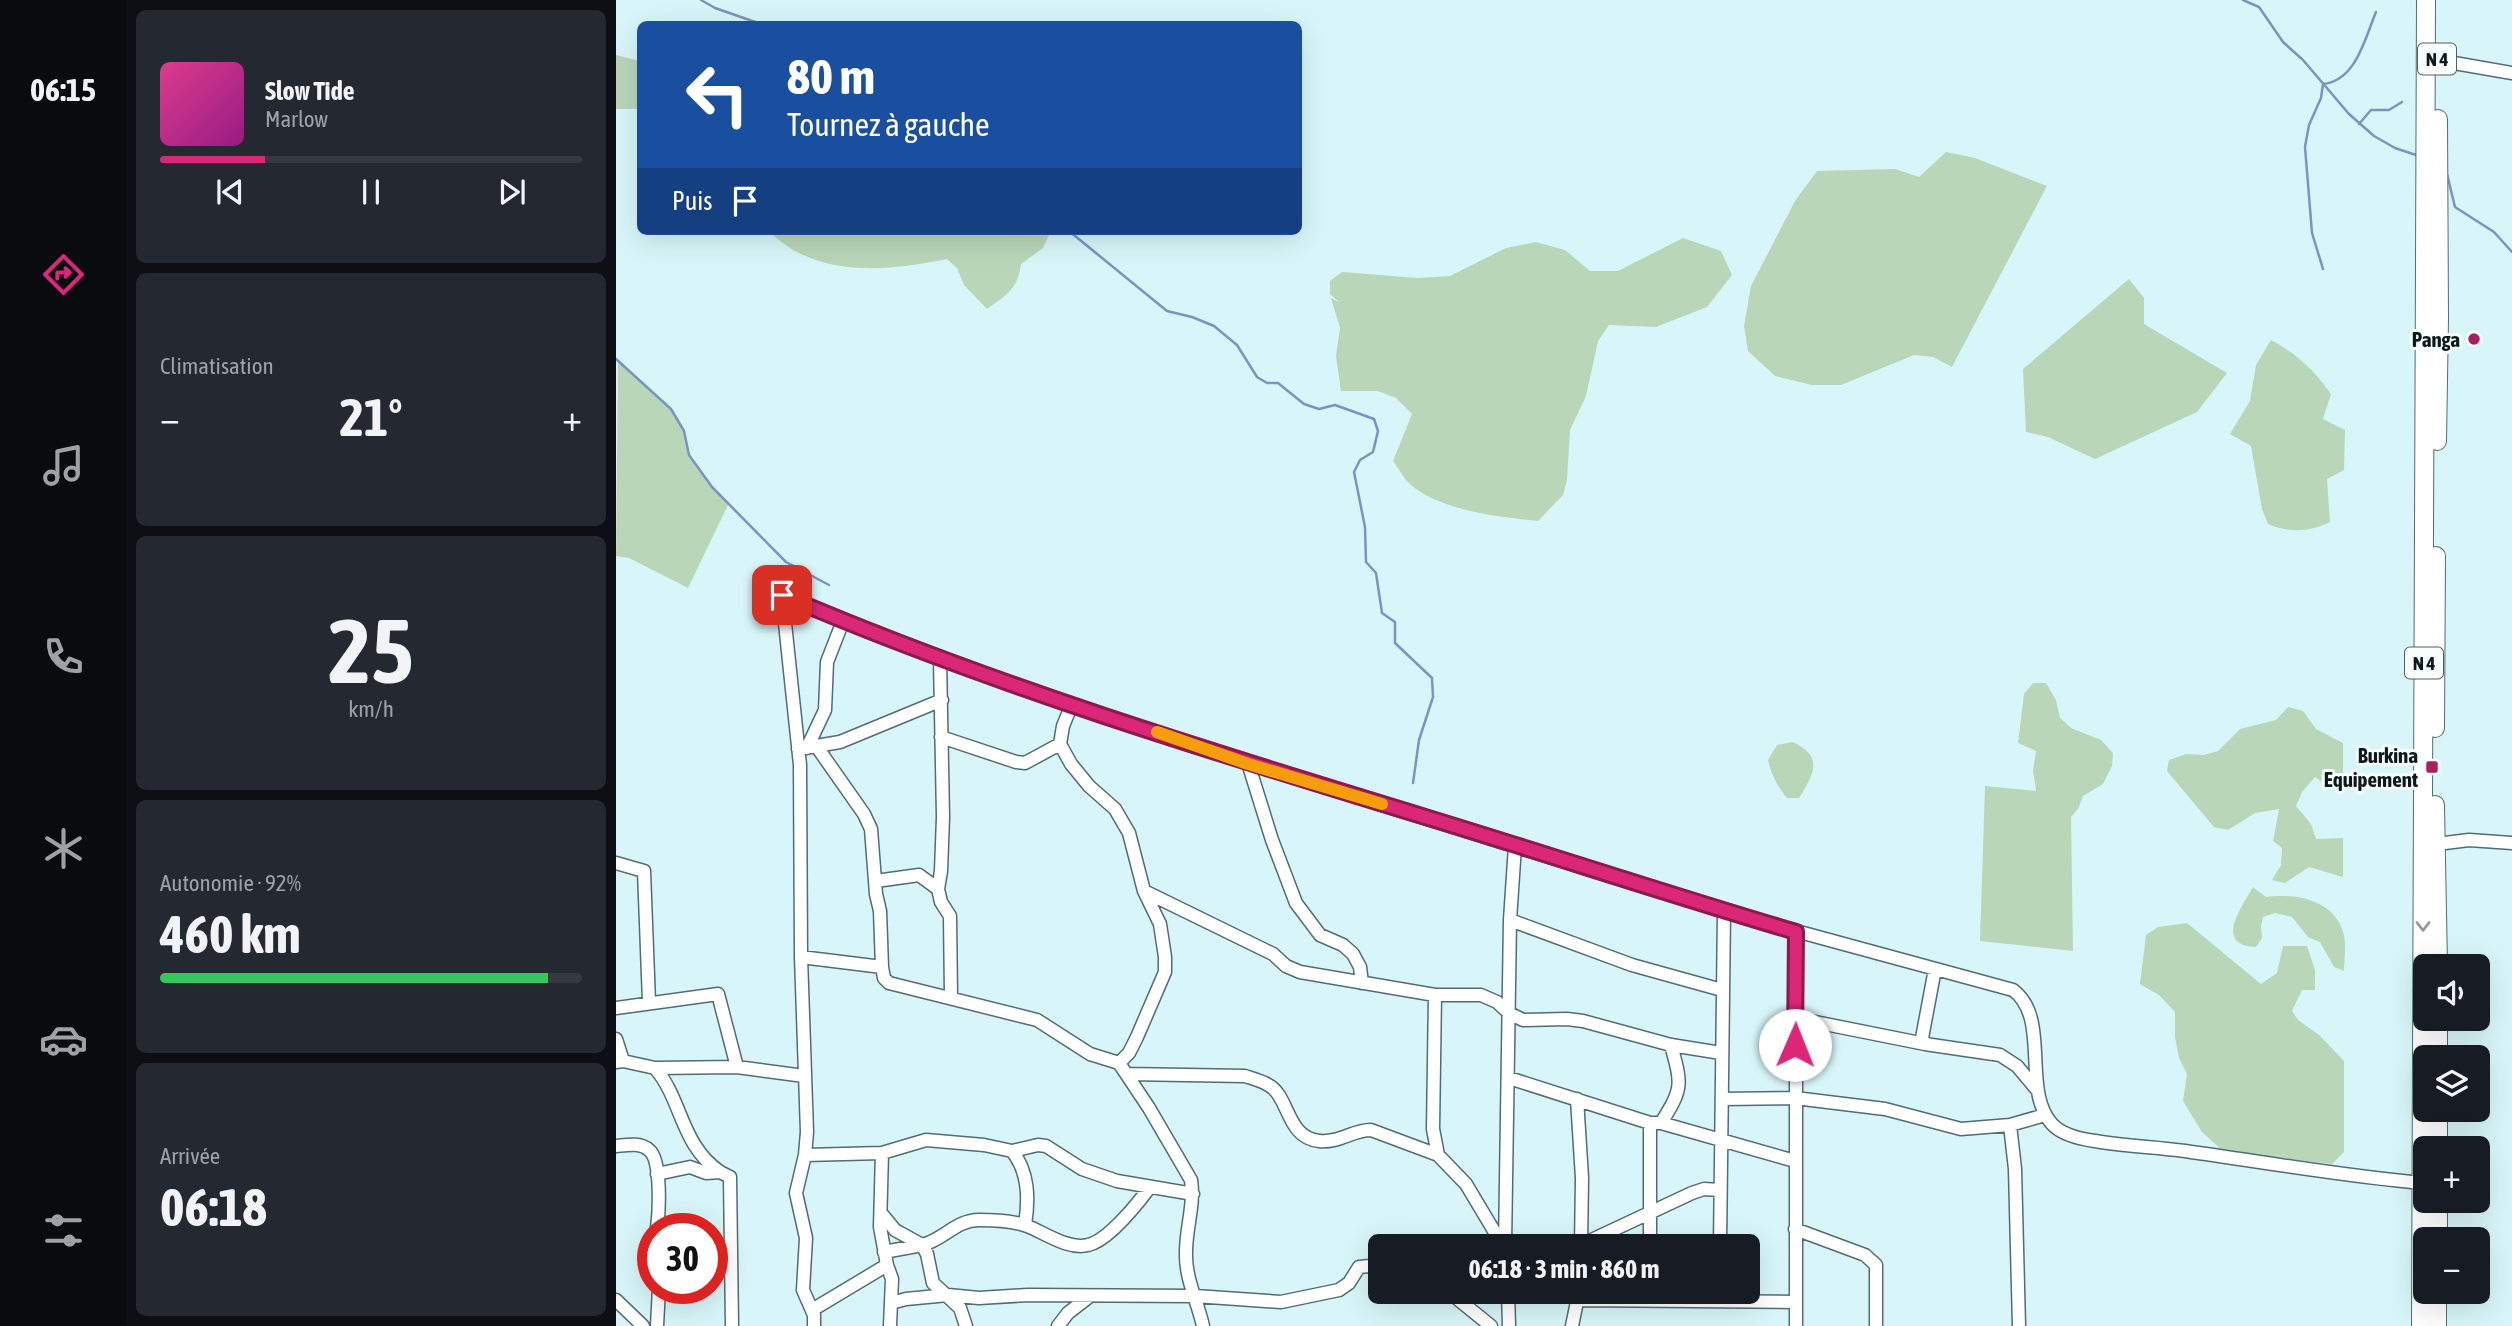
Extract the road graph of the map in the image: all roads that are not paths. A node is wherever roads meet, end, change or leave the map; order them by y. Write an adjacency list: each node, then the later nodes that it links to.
1 (2426, 0): 14 (highway, N 4)
2 (2438, 0): 3 (highway, N 4)
3 (2437, 60): 4 (street); 14 (highway, N 4)
4 (2512, 73)
5 (843, 621): 6 (street); 11 (street); 11 (street)
6 (940, 659): 7 (street); 8 (street)
7 (942, 700): 9 (street); 11 (street)
8 (1072, 704): 10 (street); 12 (street)
9 (941, 737): 10 (street); 18 (street)
10 (1060, 744): 19 (street)
11 (807, 748): 17 (street); 24 (street)
12 (1248, 764): 15 (street); 27 (street)
13 (2512, 843): 14 (street)
14 (2429, 845): 23 (highway, N 4); 52 (highway, N 4, one-way to 52)
15 (1515, 846): 20 (street); 21 (street)
16 (616, 863): 31 (street)
17 (876, 881): 18 (street); 25 (street)
18 (938, 889): 30 (street)
19 (1144, 891): 27 (street); 42 (street)
20 (1724, 911): 22 (street); 28 (street)
21 (1510, 920): 28 (street); 33 (street)
22 (1796, 932): 26 (street); 34 (street)
23 (2437, 954)
24 (801, 957): 25 (street); 43 (street)
25 (882, 967): 30 (street)
26 (1935, 969): 36 (street); 45 (street)
27 (1362, 983): 29 (street)
28 (1722, 990): 38 (street)
29 (1434, 995): 33 (street); 58 (street)
30 (951, 998): 42 (street)
31 (649, 1002): 32 (street); 41 (street)
32 (616, 1008)
33 (1510, 1013): 37 (street); 44 (street)
34 (1795, 1018): 36 (street); 46 (street)
35 (616, 1039): 39 (street)
36 (1924, 1044): 45 (street)
37 (1671, 1045): 38 (street); 50 (street)
38 (1721, 1053): 48 (street)
39 (619, 1062): 40 (street)
40 (654, 1068): 41 (street); 60 (street)
41 (737, 1068): 43 (street)
42 (1123, 1069): 58 (street); 65 (street)
43 (804, 1076): 57 (street)
44 (1509, 1078): 47 (street); 73 (street)
45 (2039, 1091): 49 (street)
46 (1795, 1098): 48 (street); 51 (street); 59 (street)
47 (1577, 1099): 50 (street); 74 (street)
48 (1723, 1099): 53 (street)
49 (2045, 1115): 51 (street); 62 (street)
50 (1656, 1123): 53 (street); 69 (street)
51 (2010, 1125): 107 (street)
52 (2423, 1136)
53 (1720, 1140): 59 (street); 64 (street)
54 (616, 1146): 61 (street)
55 (1012, 1152): 56 (street); 63 (street); 70 (street)
56 (882, 1153): 57 (street); 67 (street)
57 (805, 1155): 93 (street)
58 (1438, 1155): 72 (street)
59 (1794, 1161): 71 (street)
60 (720, 1172): 61 (street); 97 (street)
61 (657, 1174): 66 (street)
62 (2413, 1182)
63 (1150, 1187): 65 (street); 70 (street)
64 (1720, 1189): 69 (street); 77 (street)
65 (1193, 1194): 83 (street)
66 (657, 1213)
67 (881, 1213): 78 (street); 79 (street)
68 (2422, 1213): 108 (highway, N 4)
69 (1650, 1214): 75 (street); 76 (street)
70 (1025, 1225): 78 (street)
71 (1795, 1229): 86 (street); 106 (street)
72 (1497, 1234)
73 (1504, 1234)
74 (1581, 1234)
75 (1605, 1234)
76 (1650, 1234)
77 (1720, 1234)
78 (922, 1245): 79 (street); 81 (street)
79 (885, 1258): 87 (street); 93 (street)
80 (1368, 1266): 83 (street)
81 (948, 1295): 82 (street); 87 (street); 94 (street)
82 (1090, 1296): 83 (street); 100 (street)
83 (1195, 1296): 101 (street)
84 (1760, 1299): 86 (street)
85 (616, 1300): 95 (street)
86 (1796, 1302): 105 (street)
87 (891, 1303): 99 (street)
88 (658, 1304): 96 (street)
89 (1464, 1304): 102 (street)
90 (1508, 1304): 103 (street)
91 (1576, 1304): 104 (street)
92 (2437, 1304): 109 (highway)
93 (812, 1310): 98 (street)
94 (969, 1324)
95 (642, 1326)
96 (657, 1326)
97 (732, 1326)
98 (814, 1326)
99 (890, 1326)
100 (1058, 1326)
101 (1203, 1326)
102 (1491, 1326)
103 (1509, 1326)
104 (1572, 1326)
105 (1796, 1326)
106 (1876, 1326)
107 (2019, 1326)
108 (2421, 1326)
109 (2437, 1326)

